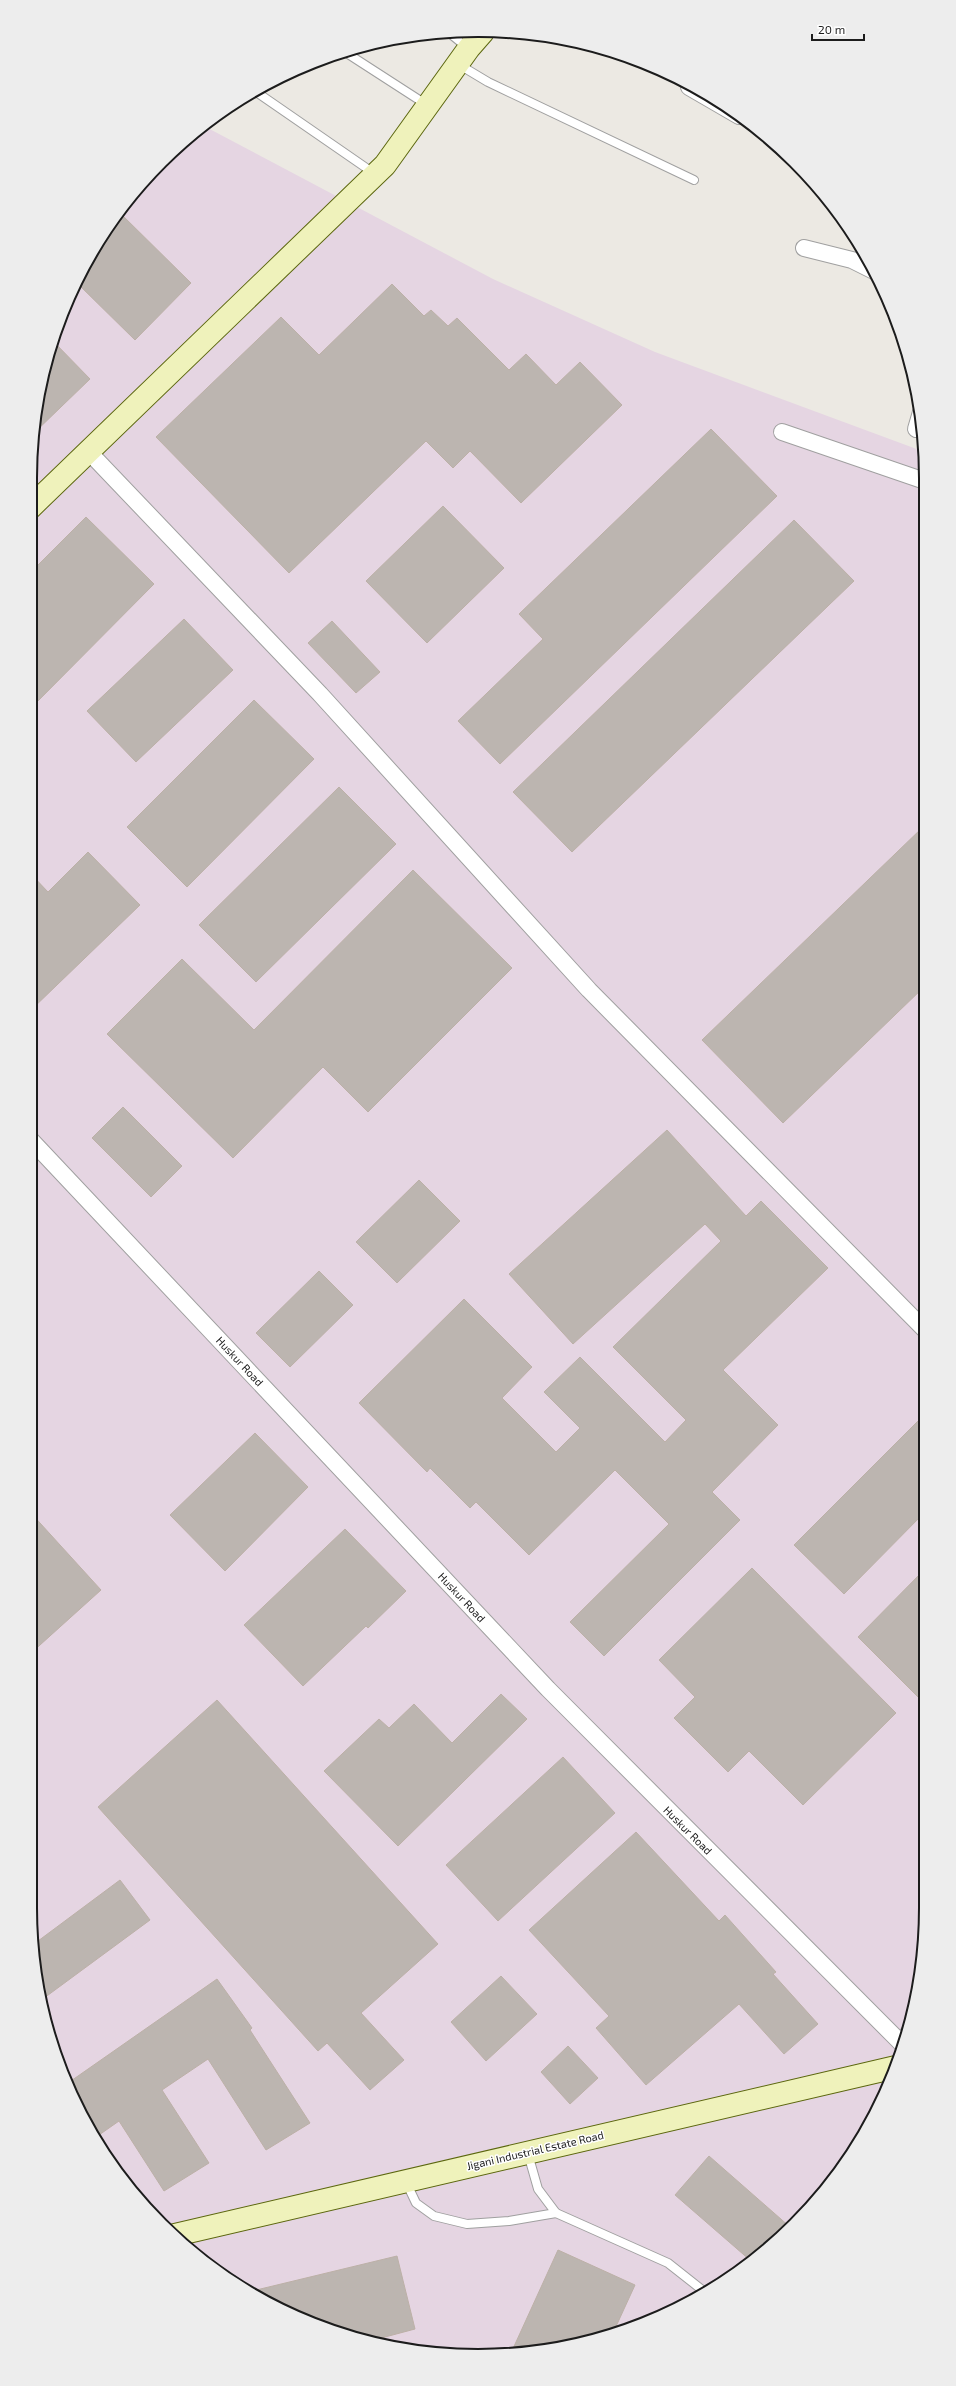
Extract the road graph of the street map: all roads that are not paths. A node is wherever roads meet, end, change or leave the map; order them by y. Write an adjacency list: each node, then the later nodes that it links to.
1 (479, 37): 4 (main road)
2 (451, 38): 4 (lane)
3 (351, 56): 6 (lane)
4 (463, 56): 6 (main road); 8 (lane)
5 (260, 95): 7 (lane)
6 (428, 106): 7 (main road)
7 (375, 174): 12 (main road)
8 (694, 180)
9 (804, 248): 10 (street)
10 (865, 266)
11 (782, 432): 13 (street)
12 (88, 451): 14 (main road); 16 (street)
13 (919, 479)
14 (37, 501)
15 (37, 1146): 17 (street, Huskur Road)
16 (919, 1324)
17 (898, 2041)
18 (888, 2069): 19 (main road, Jigani Industrial Estate Road)
19 (527, 2151): 20 (main road, Jigani Industrial Estate Road); 21 (lane)
20 (405, 2180): 21 (lane); 22 (main road, Jigani Industrial Estate Road)
21 (556, 2213): 23 (lane)
22 (180, 2234)
23 (700, 2289)

